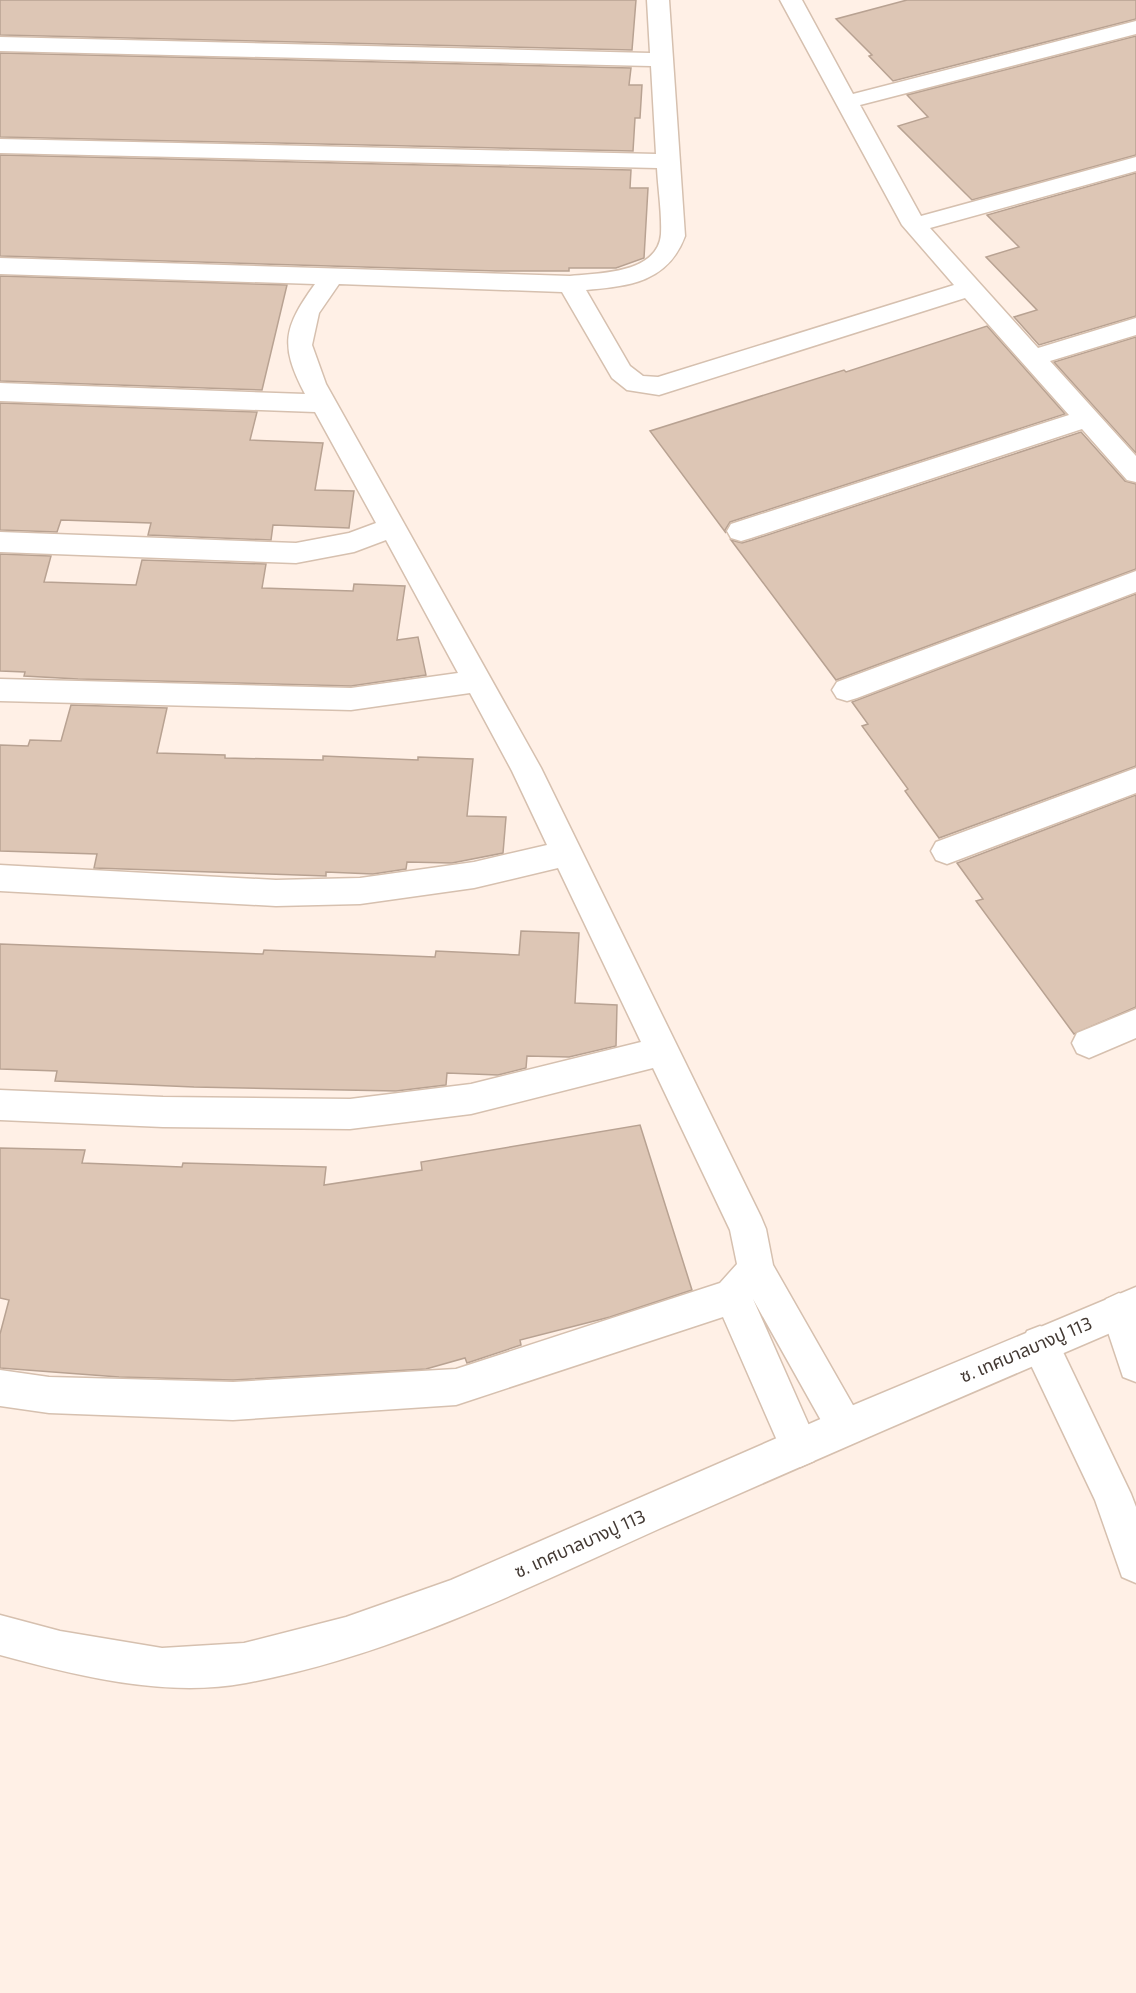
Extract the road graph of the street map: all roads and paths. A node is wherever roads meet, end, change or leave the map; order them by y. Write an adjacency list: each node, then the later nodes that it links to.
1 (658, 0): 5 (street)
2 (794, 0): 6 (street)
3 (1136, 27): 6 (street)
4 (0, 44): 5 (street)
5 (662, 60): 8 (street)
6 (847, 102): 10 (street)
7 (0, 146): 8 (street)
8 (668, 161): 13 (street)
9 (1136, 164): 10 (street)
10 (914, 225): 14 (street)
11 (0, 266): 12 (street)
12 (333, 275): 13 (street); 18 (street)
13 (570, 284): 14 (street)
14 (970, 288): 16 (street)
15 (1136, 326): 16 (street)
16 (1033, 358): 19 (street)
17 (0, 392): 18 (street)
18 (323, 403): 21 (street)
19 (1087, 418): 20 (street); 22 (street)
20 (1136, 473)
21 (392, 527): 23 (street); 25 (street)
22 (741, 531)
23 (0, 542)
24 (1136, 580): 27 (street)
25 (477, 681): 26 (street); 30 (street)
26 (0, 690)
27 (847, 690)
28 (1136, 780): 29 (street)
29 (947, 852)
30 (567, 853): 31 (street); 34 (street)
31 (0, 878)
32 (1136, 1023): 33 (street)
33 (1089, 1043)
34 (662, 1051): 35 (street); 36 (street)
35 (0, 1105)
36 (756, 1269): 37 (street); 42 (street)
37 (732, 1298): 41 (street); 43 (street)
38 (1128, 1308): 39 (street, ซ. เทศบาลบางปู 113); 40 (street)
39 (1040, 1344): 42 (street, ซ. เทศบาลบางปู 113); 44 (street)
40 (1136, 1364)
41 (0, 1388)
42 (845, 1427): 43 (street, ซ. เทศบาลบางปู 113)
43 (800, 1448): 45 (street, ซ. เทศบาลบางปู 113)
44 (1136, 1563)
45 (0, 1635)

